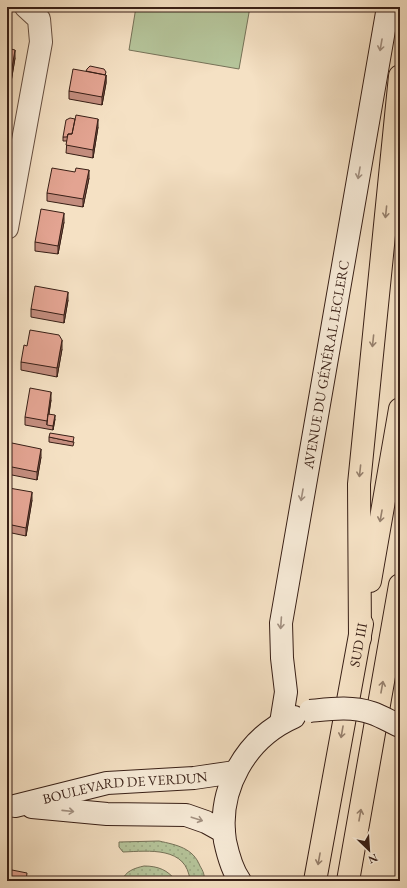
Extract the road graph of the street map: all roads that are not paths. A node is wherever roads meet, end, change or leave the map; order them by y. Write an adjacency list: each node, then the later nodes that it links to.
1 (26, 7): 4 (street)
2 (388, 7): 8 (street, AVENUE DU GÉNÉRAL LECLERC, one-way to 8)
3 (400, 76): 7 (highway, one-way to 7)
4 (7, 228)
5 (400, 409): 7 (highway, SUD III, one-way to 7)
6 (400, 585): 15 (highway, one-way to 6)
7 (360, 638): 14 (highway, SUD III, one-way to 14)
8 (281, 723): 9 (street, bridge); 10 (street)
9 (400, 726)
10 (235, 772): 11 (street, BOULEVARD DE VERDUN); 12 (street)
11 (11, 806): 12 (street, BOULEVARD DE VERDUN, one-way to 12)
12 (224, 832): 13 (street)
13 (239, 880)
14 (315, 881)
15 (348, 881)

